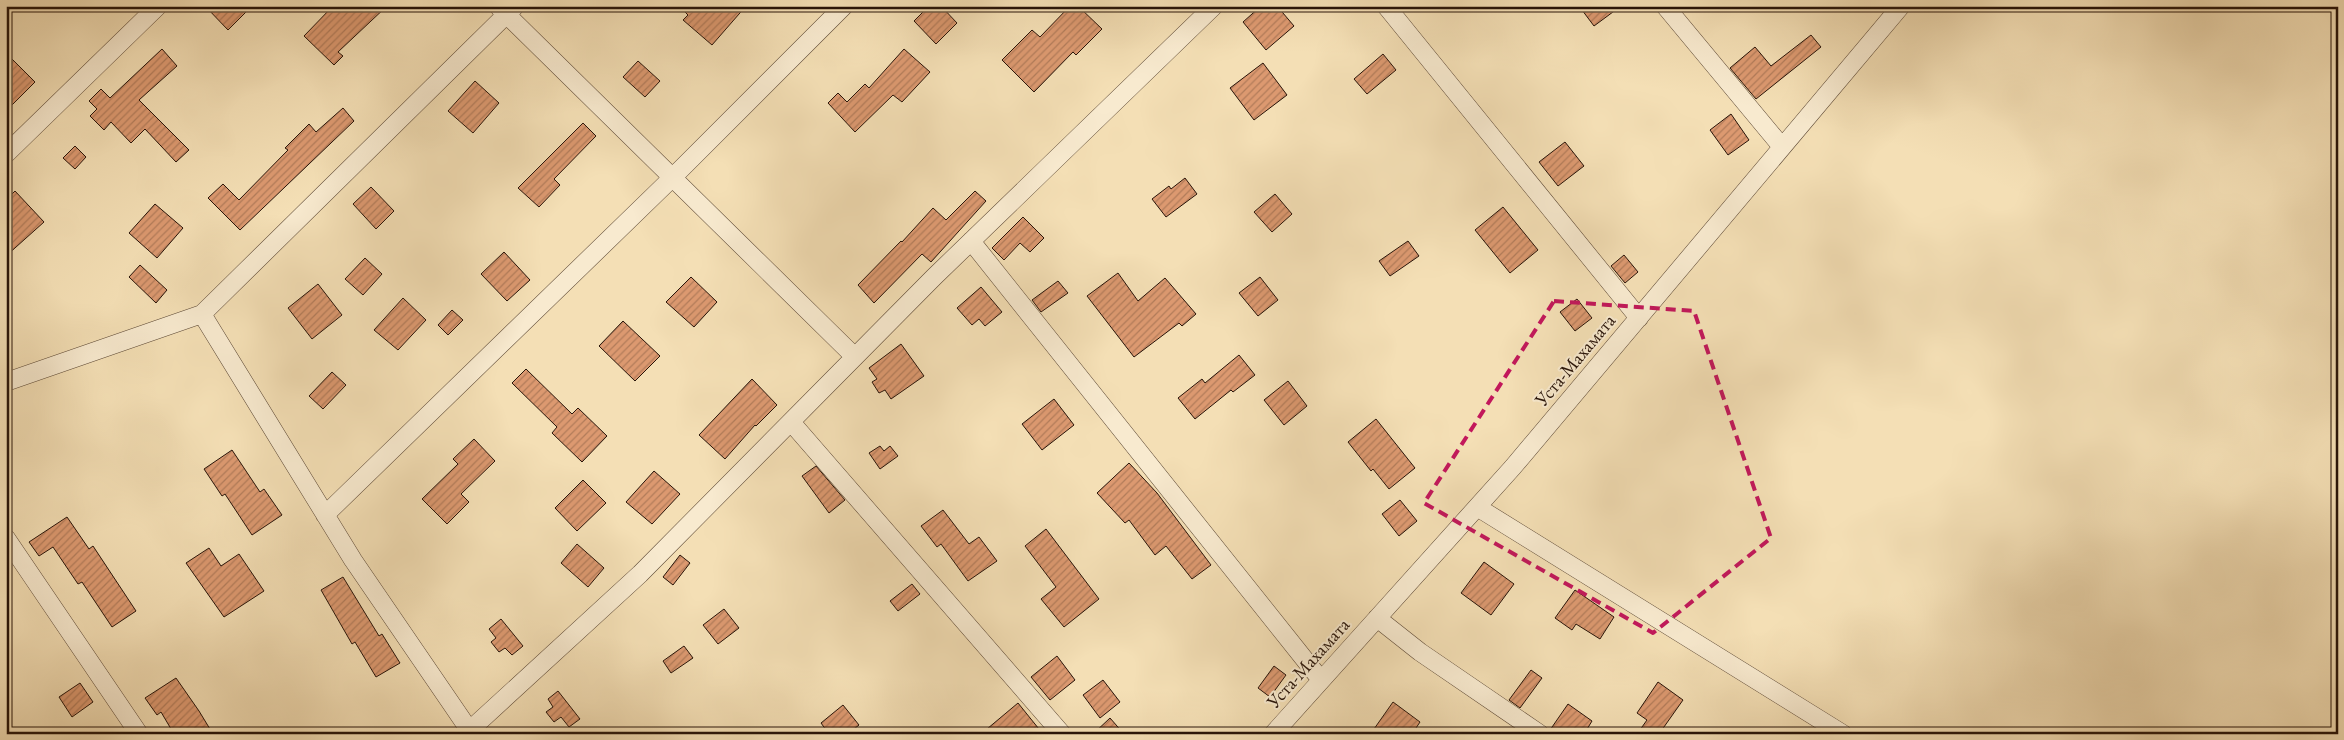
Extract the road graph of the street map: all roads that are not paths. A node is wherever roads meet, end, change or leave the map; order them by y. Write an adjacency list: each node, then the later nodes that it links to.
1 (158, 6): 9 (street)
2 (844, 6): 10 (street)
3 (1214, 6): 11 (street)
4 (1386, 6): 13 (street)
5 (1665, 6): 8 (street)
6 (1901, 6): 8 (street, Уста-Махамата)
7 (506, 9): 10 (street); 12 (street)
8 (1782, 147): 13 (street, Уста-Махамата)
9 (6, 154)
10 (673, 177): 14 (street); 18 (street)
11 (971, 241): 14 (street); 21 (street)
12 (202, 314): 15 (street); 18 (street)
13 (1638, 318): 17 (street, Уста-Махамата)
14 (855, 357): 16 (street)
15 (6, 382)
16 (791, 422): 22 (street); 24 (street)
17 (1477, 507): 20 (street, Уста-Махамата); 27 (street)
18 (325, 515): 22 (street)
19 (6, 538): 23 (street)
20 (1377, 618): 21 (street, Уста-Махамата); 26 (street)
21 (1322, 680): 25 (street, Уста-Махамата)
22 (471, 732)
23 (139, 734)
24 (1062, 734)
25 (1273, 734)
26 (1540, 734)
27 (1843, 734)

